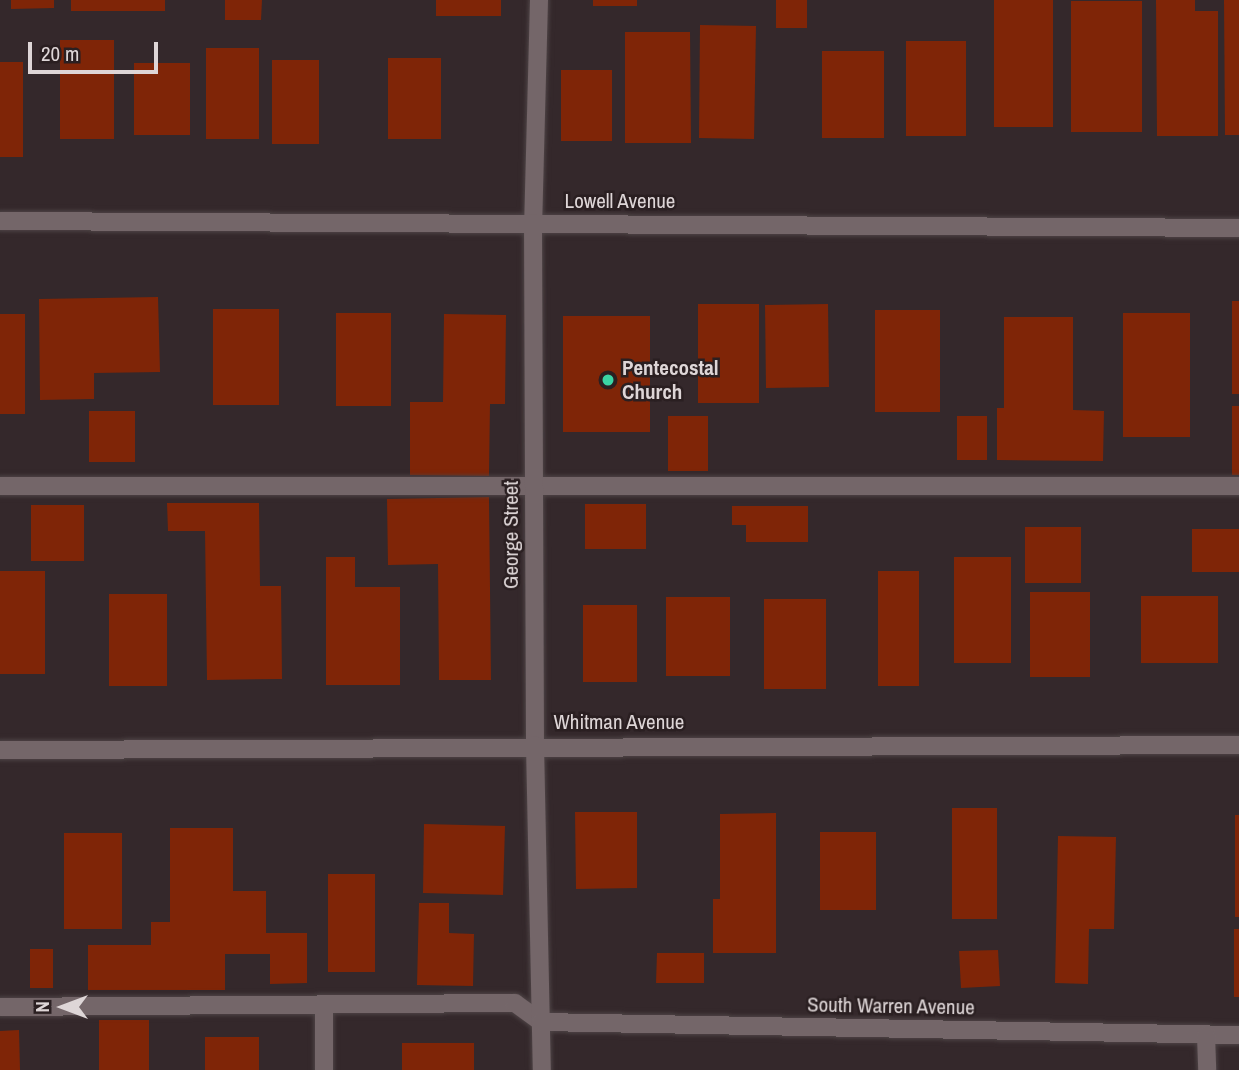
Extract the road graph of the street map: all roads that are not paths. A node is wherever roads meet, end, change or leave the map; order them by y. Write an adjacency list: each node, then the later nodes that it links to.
1 (539, 0): 3 (street, George Street)
2 (0, 221): 3 (street, Lowell Avenue)
3 (533, 223): 4 (street, Lowell Avenue); 5 (street, George Street)
4 (1239, 228)
5 (534, 484): 6 (street); 7 (street); 8 (street, George Street)
6 (0, 486)
7 (1239, 486)
8 (535, 745): 9 (street, Whitman Avenue); 10 (street, Whitman Avenue); 13 (street, George Street)
9 (1239, 745)
10 (0, 750)
11 (324, 1004): 12 (street); 13 (street); 16 (street)
12 (0, 1007)
13 (541, 1022): 14 (street, South Warren Avenue); 17 (street, George Street)
14 (1206, 1035): 15 (street, South Warren Avenue); 18 (street)
15 (1239, 1035)
16 (324, 1070)
17 (542, 1070)
18 (1207, 1070)

